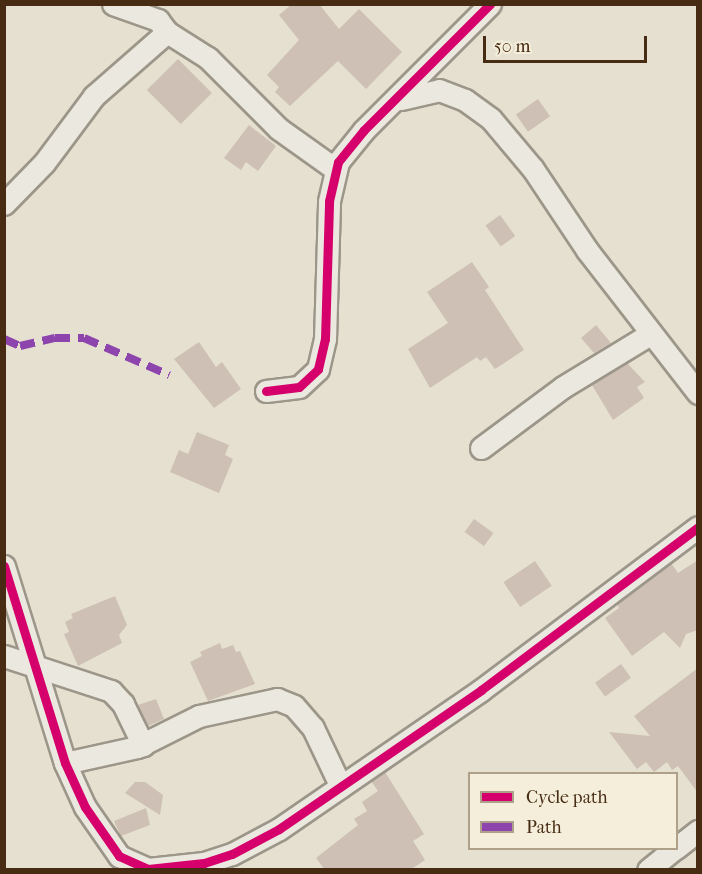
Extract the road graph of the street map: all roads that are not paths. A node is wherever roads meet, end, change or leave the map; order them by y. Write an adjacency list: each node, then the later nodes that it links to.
1 (113, 4): 3 (street)
2 (490, 4): 4 (street)
3 (167, 32): 5 (street); 6 (street)
4 (396, 101): 5 (street); 7 (street)
5 (335, 169): 8 (street)
6 (4, 204)
7 (650, 334): 9 (street); 10 (street)
8 (266, 391)
9 (698, 393)
10 (480, 448)
11 (698, 527): 18 (street)
12 (4, 566): 13 (street)
13 (7, 596): 15 (street)
14 (4, 656): 15 (street)
15 (35, 667): 16 (street); 17 (street)
16 (143, 745): 17 (street); 18 (street)
17 (65, 763): 18 (street)
18 (341, 787)
19 (698, 831): 20 (street)
20 (678, 846)
21 (673, 850): 22 (street)
22 (648, 870)

